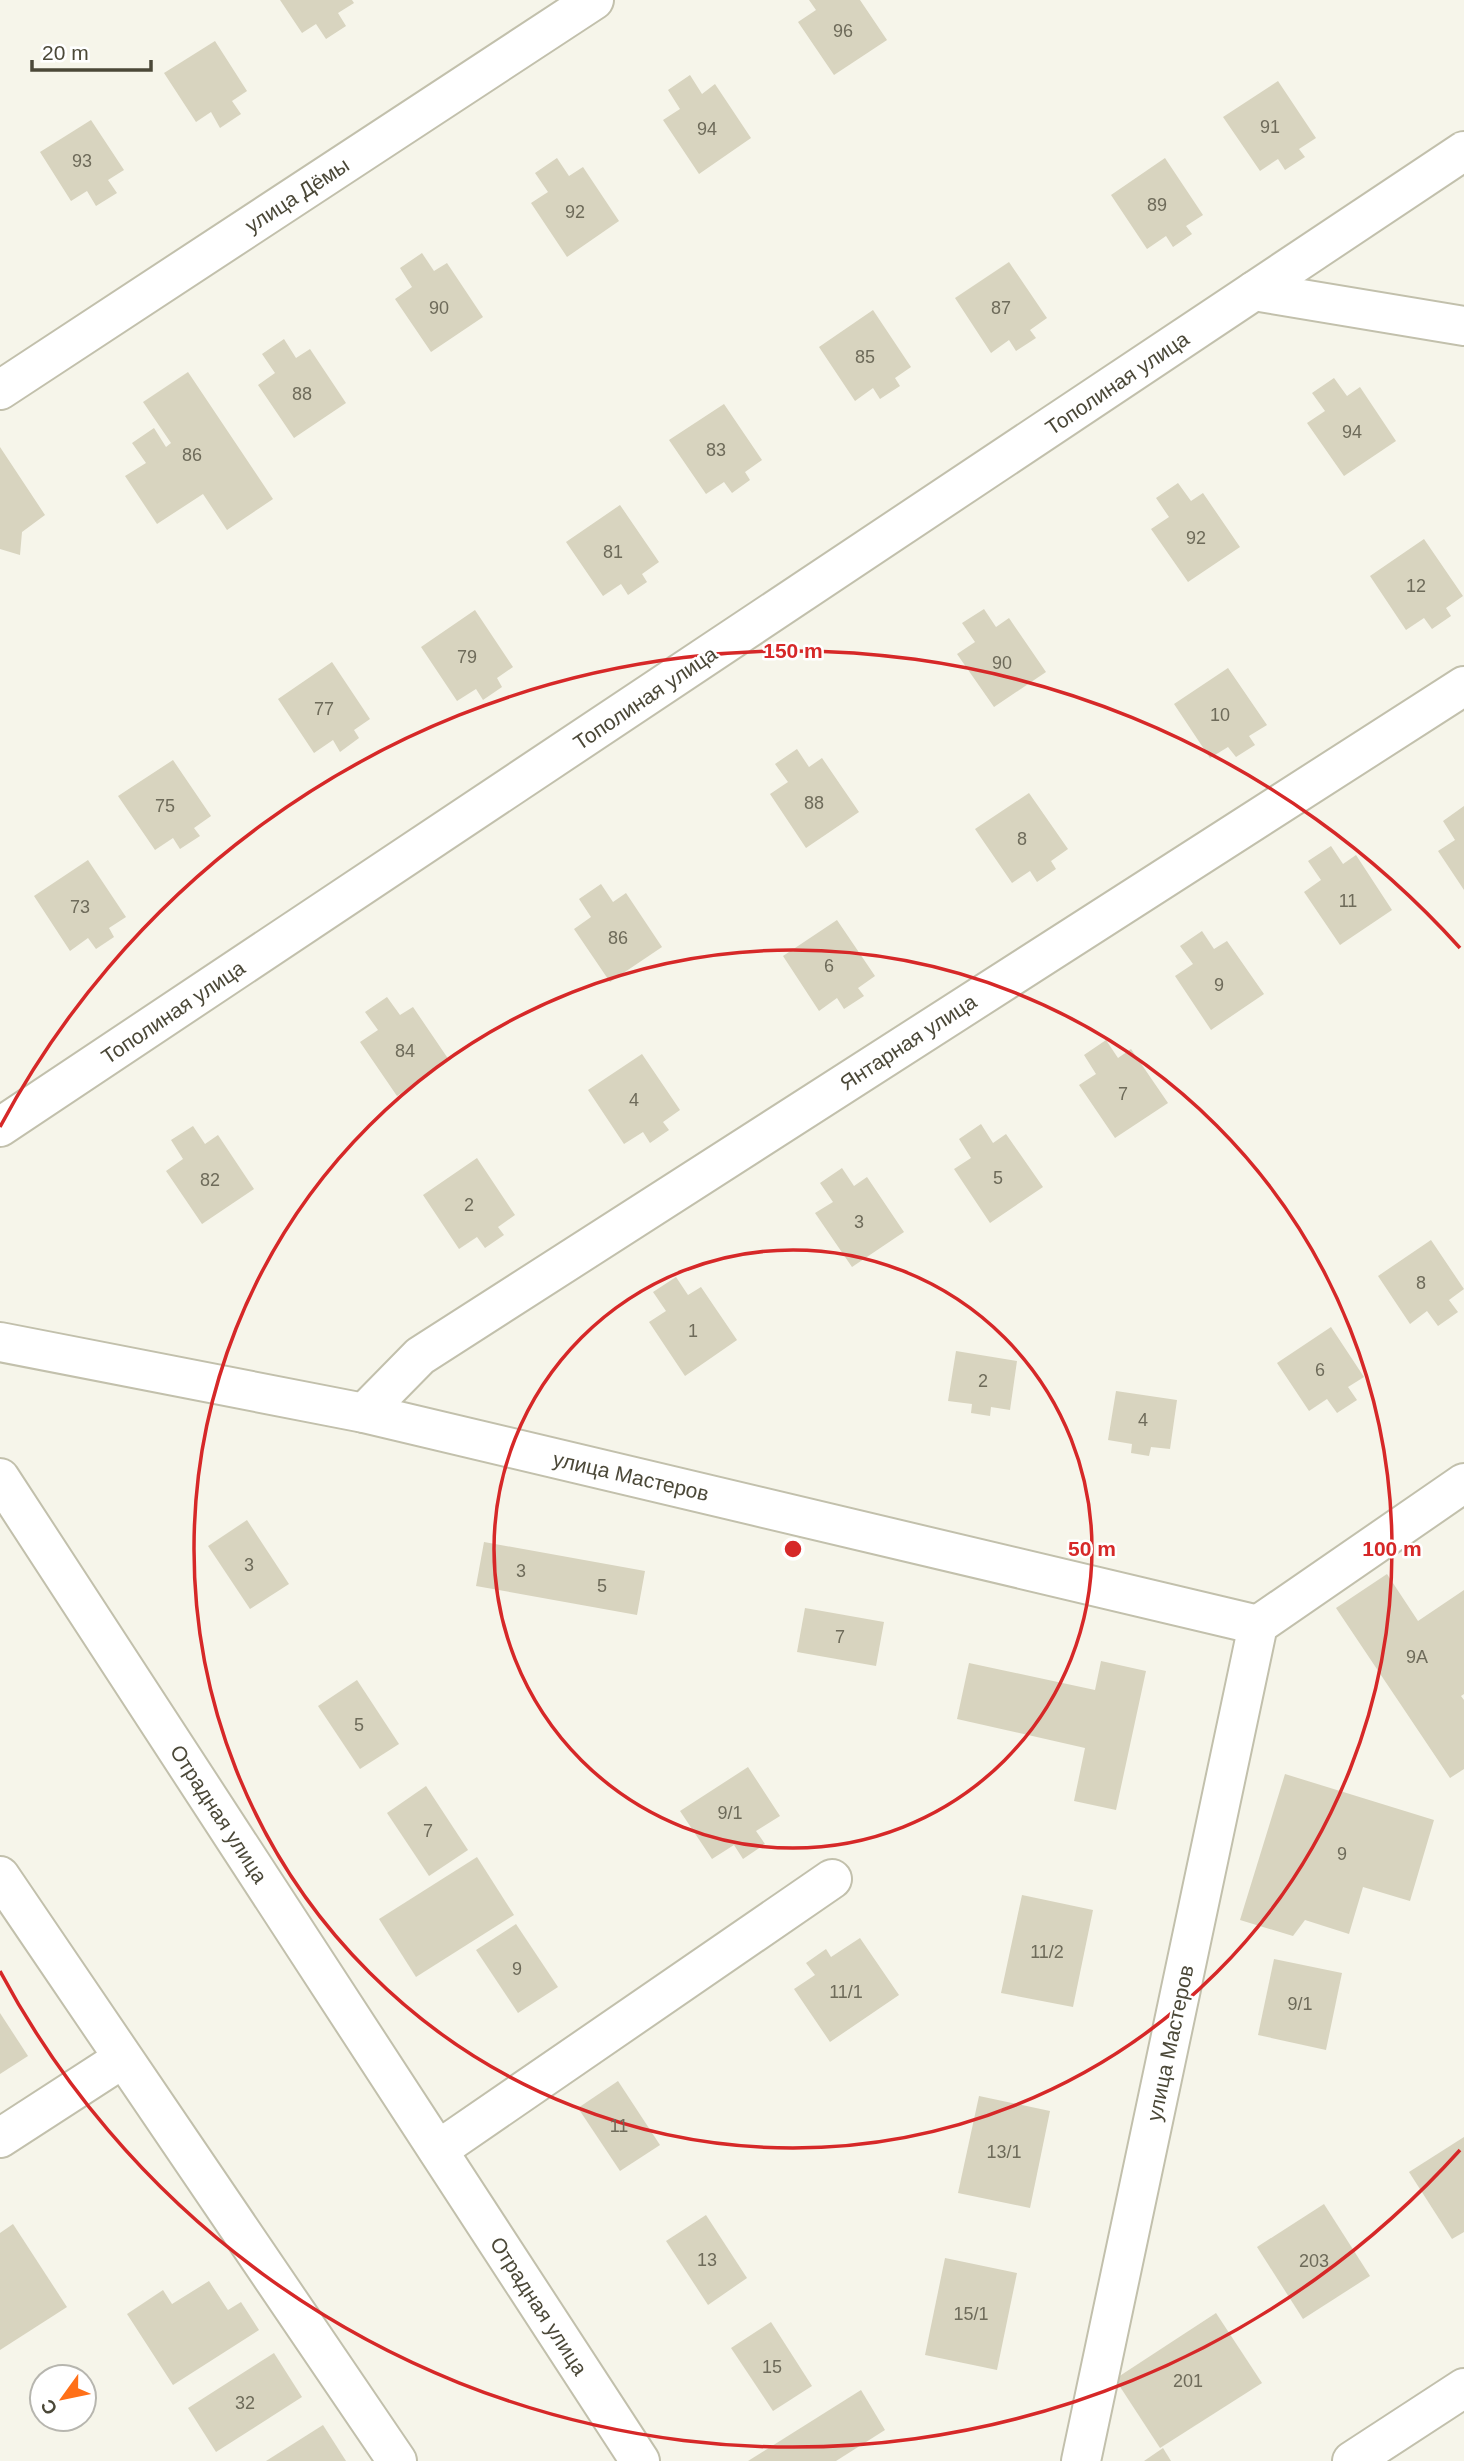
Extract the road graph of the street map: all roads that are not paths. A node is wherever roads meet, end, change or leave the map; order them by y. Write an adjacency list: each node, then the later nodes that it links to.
1 (594, 0): 5 (street, улица Дёмы)
2 (1464, 151): 3 (street, Тополиная улица)
3 (1254, 291): 4 (street); 7 (street, Тополиная улица)
4 (1464, 326)
5 (0, 390)
6 (1464, 686): 9 (street, Янтарная улица)
7 (0, 1127)
8 (0, 1342): 9 (street, улица Мастеров)
9 (364, 1413): 12 (street, улица Мастеров)
10 (0, 1478): 17 (street, Отрадная улица)
11 (1464, 1483): 12 (street)
12 (1258, 1625): 21 (street, улица Мастеров)
13 (0, 1876): 15 (street)
14 (832, 1880): 17 (street)
15 (122, 2059): 16 (street); 19 (street)
16 (0, 2138)
17 (438, 2150): 20 (street, Отрадная улица)
18 (1464, 2388): 22 (street)
19 (397, 2461)
20 (640, 2461)
21 (1081, 2461)
22 (1352, 2461)

